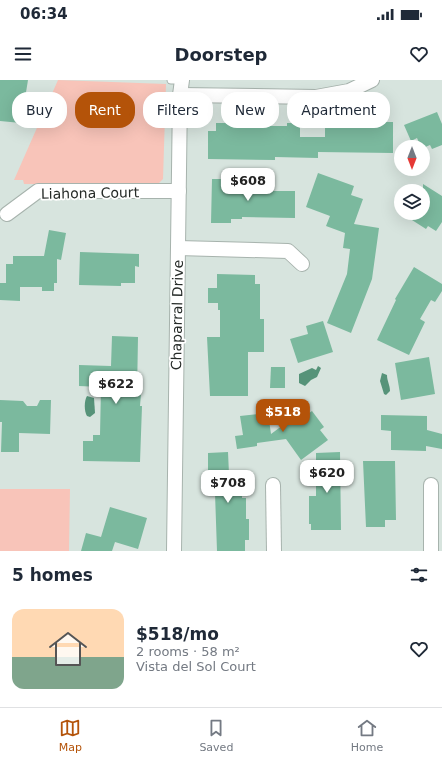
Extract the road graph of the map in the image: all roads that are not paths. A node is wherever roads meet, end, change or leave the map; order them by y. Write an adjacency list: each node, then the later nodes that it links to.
1 (171, 80): 2 (lane)
2 (182, 80): 4 (street, Chaparral Drive)
3 (372, 80): 5 (street)
4 (180, 92)
5 (213, 95)
6 (180, 128): 7 (street, Chaparral Drive)
7 (179, 191): 8 (street, Liahona Court); 9 (street, Chaparral Drive)
8 (7, 214)
9 (178, 248): 10 (street); 13 (street, Chaparral Drive)
10 (302, 264)
11 (273, 485): 14 (street)
12 (431, 485): 15 (street)
13 (174, 551)
14 (274, 551)
15 (431, 551)

